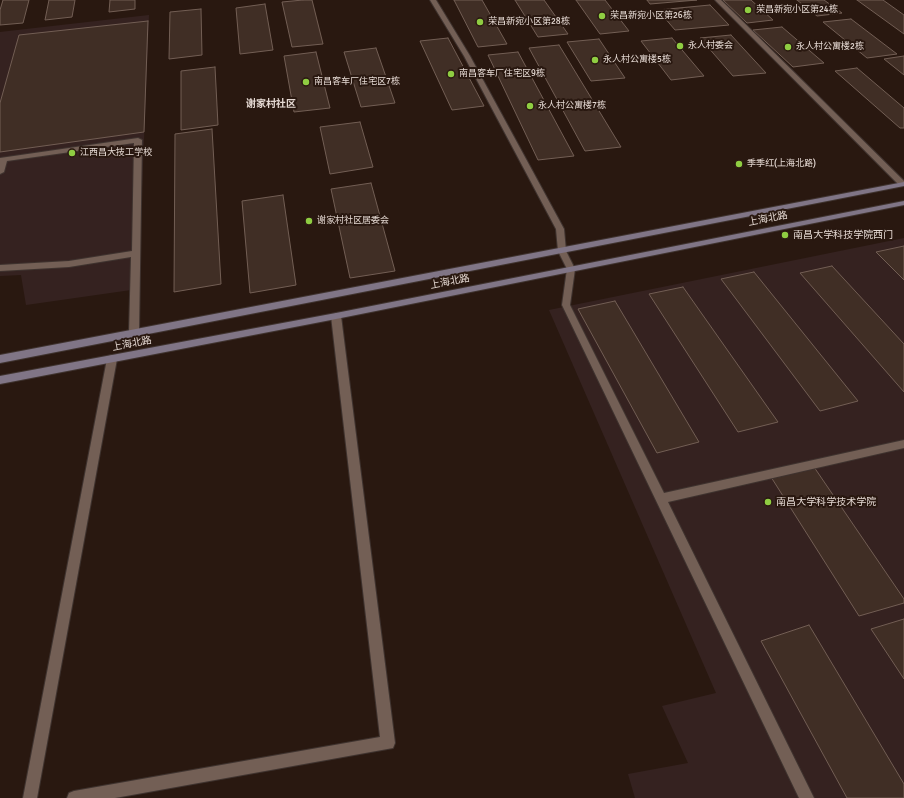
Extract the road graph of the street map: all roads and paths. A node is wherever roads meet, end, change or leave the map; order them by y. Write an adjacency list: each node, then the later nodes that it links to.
1 (433, 0): 7 (lane)
2 (718, 0): 5 (lane)
3 (2, 160): 4 (lane); 8 (lane)
4 (0, 172)
5 (904, 184): 7 (main road, 上海北路)
6 (904, 203): 10 (main road, 上海北路)
7 (562, 251): 10 (lane); 12 (main road, 上海北路)
8 (136, 253): 9 (lane); 12 (lane)
9 (0, 268)
10 (571, 268): 11 (main road, 上海北路); 17 (lane)
11 (336, 316): 14 (main road, 上海北路); 19 (lane)
12 (134, 333): 13 (main road, 上海北路)
13 (0, 359)
14 (112, 359): 15 (main road, 上海北路); 18 (lane)
15 (0, 380)
16 (904, 444): 17 (lane)
17 (661, 499): 20 (lane)
18 (30, 798)
19 (74, 798)
20 (807, 798)

